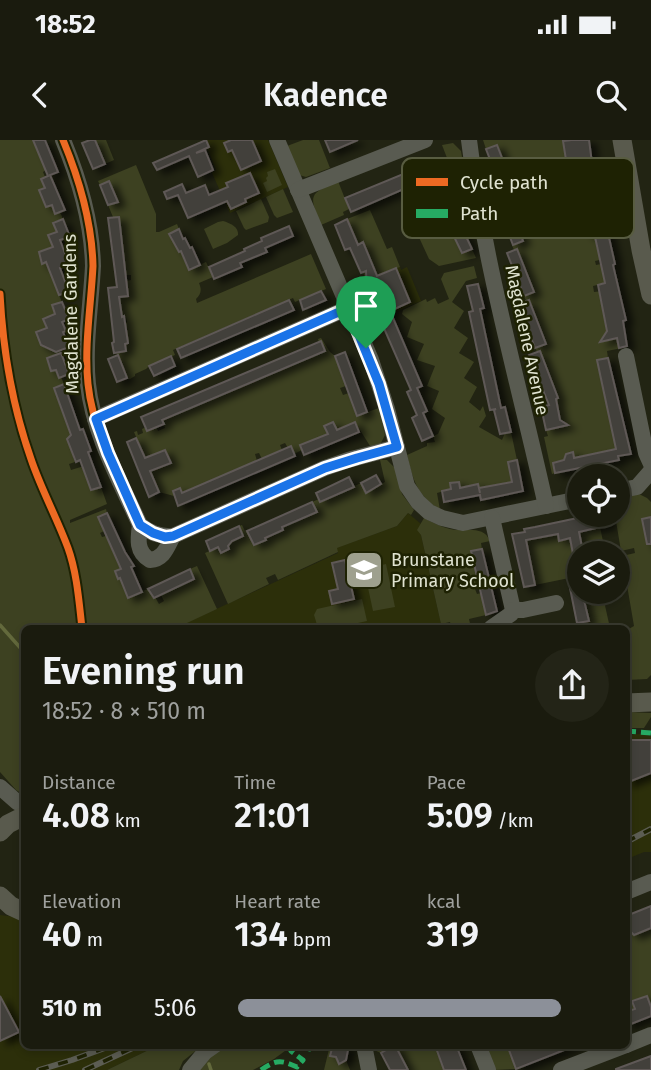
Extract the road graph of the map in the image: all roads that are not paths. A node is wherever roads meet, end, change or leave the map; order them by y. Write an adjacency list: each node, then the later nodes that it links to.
1 (63, 140): 14 (street, Magdalene Gardens)
2 (276, 140): 8 (street)
3 (425, 140): 8 (street)
4 (469, 140): 6 (street, Magdalene Avenue)
5 (622, 140): 7 (main road)
6 (471, 158)
7 (625, 158)
8 (298, 190): 12 (street)
9 (634, 209): 11 (main road)
10 (485, 238): 19 (street, Magdalene Avenue)
11 (651, 295)
12 (348, 308): 14 (street); 15 (street)
13 (626, 356): 16 (street)
14 (96, 419): 21 (street, Magdalene Gardens)
15 (397, 447): 20 (street); 22 (street, Magdalene Gardens)
16 (648, 479): 17 (street)
17 (630, 486)
18 (567, 502): 19 (street)
19 (546, 506): 20 (street)
20 (492, 518): 24 (street)
21 (140, 525): 22 (street); 22 (street, Magdalene Gardens)
22 (173, 536)
23 (556, 603): 24 (street)
24 (513, 610): 25 (street)
25 (495, 625)
26 (630, 690): 27 (main road)
27 (651, 690)
28 (630, 702): 29 (main road)
29 (651, 702)
30 (0, 787): 31 (street)
31 (21, 804)
32 (21, 818): 33 (main road)
33 (0, 832)
34 (651, 882): 35 (street)
35 (630, 890)
36 (651, 1035): 37 (street)
37 (630, 1043)
38 (209, 1049): 42 (street)
39 (365, 1049): 43 (street)
40 (480, 1049): 44 (street)
41 (616, 1049): 45 (street)
42 (190, 1070)
43 (369, 1070)
44 (488, 1070)
45 (561, 1070)

